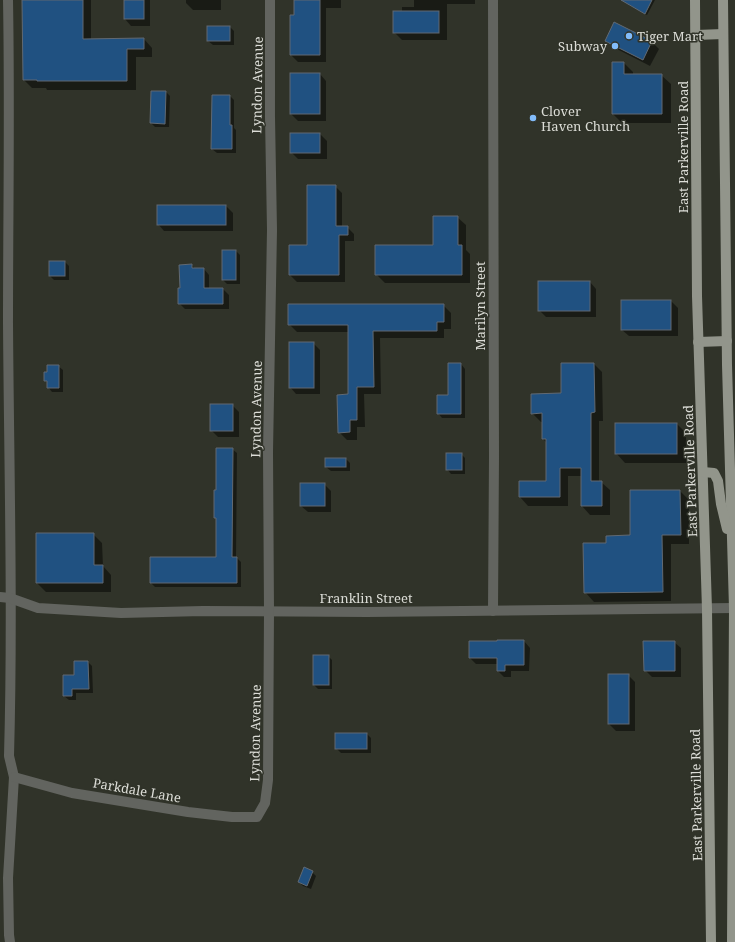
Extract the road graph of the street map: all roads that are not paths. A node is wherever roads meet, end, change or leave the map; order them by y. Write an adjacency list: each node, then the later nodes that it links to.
1 (8, 0): 12 (street)
2 (270, 0): 15 (street, Lyndon Avenue)
3 (493, 0): 16 (street, Marilyn Street)
4 (695, 0): 7 (main road, East Parkerville Road)
5 (723, 0): 6 (main road)
6 (723, 34): 7 (main road); 8 (main road)
7 (696, 35): 9 (main road, East Parkerville Road)
8 (727, 341): 9 (main road); 11 (main road)
9 (698, 342): 10 (main road, East Parkerville Road)
10 (703, 472): 11 (main road); 14 (main road, East Parkerville Road)
11 (732, 555): 13 (main road)
12 (5, 597): 15 (street, Franklin Street); 17 (street)
13 (734, 608): 14 (street, Franklin Street); 21 (main road)
14 (707, 609): 16 (street, Franklin Street); 20 (main road, East Parkerville Road)
15 (269, 611): 16 (street, Franklin Street); 18 (street, Lyndon Avenue)
16 (493, 611)
17 (14, 777): 18 (street, Parkdale Lane); 19 (street)
18 (256, 817)
19 (10, 942)
20 (711, 942)
21 (732, 942)

